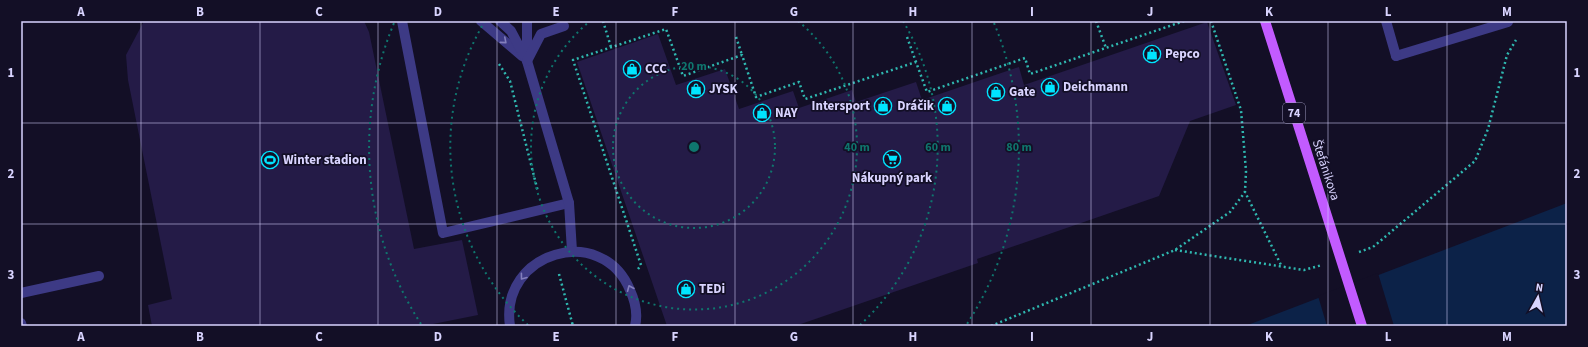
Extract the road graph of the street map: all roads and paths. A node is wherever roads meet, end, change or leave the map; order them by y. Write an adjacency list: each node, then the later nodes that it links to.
1 (402, 21): 25 (street)
2 (481, 21): 20 (street, one-way to 20)
3 (500, 21): 20 (street)
4 (527, 21): 20 (street)
5 (603, 21): 16 (path)
6 (1096, 21): 17 (path)
7 (1184, 21): 17 (path)
8 (1212, 21): 23 (path)
9 (1265, 21): 38 (main road, Štefánikova / 74)
10 (1386, 21): 11 (street)
11 (1508, 22)
12 (564, 26): 20 (street)
13 (736, 37): 18 (path)
14 (907, 37): 21 (path)
15 (1517, 39): 22 (path)
16 (611, 47): 18 (path); 28 (path)
17 (1106, 48): 21 (path)
18 (742, 55): 21 (path)
19 (497, 61): 25 (path)
20 (527, 61): 24 (street)
21 (916, 62)
22 (1475, 161)
23 (1245, 192): 29 (path); 37 (path)
24 (569, 203): 25 (street); 26 (street)
25 (543, 209)
26 (572, 251): 27 (street); 36 (street, one-way to 26)
27 (554, 254): 34 (street, one-way to 34); 35 (path)
28 (641, 266)
29 (1282, 267)
30 (99, 276): 31 (street)
31 (21, 293)
32 (21, 323): 33 (street)
33 (22, 326)
34 (510, 326)
35 (573, 326)
36 (635, 326)
37 (991, 326)
38 (1362, 326)

